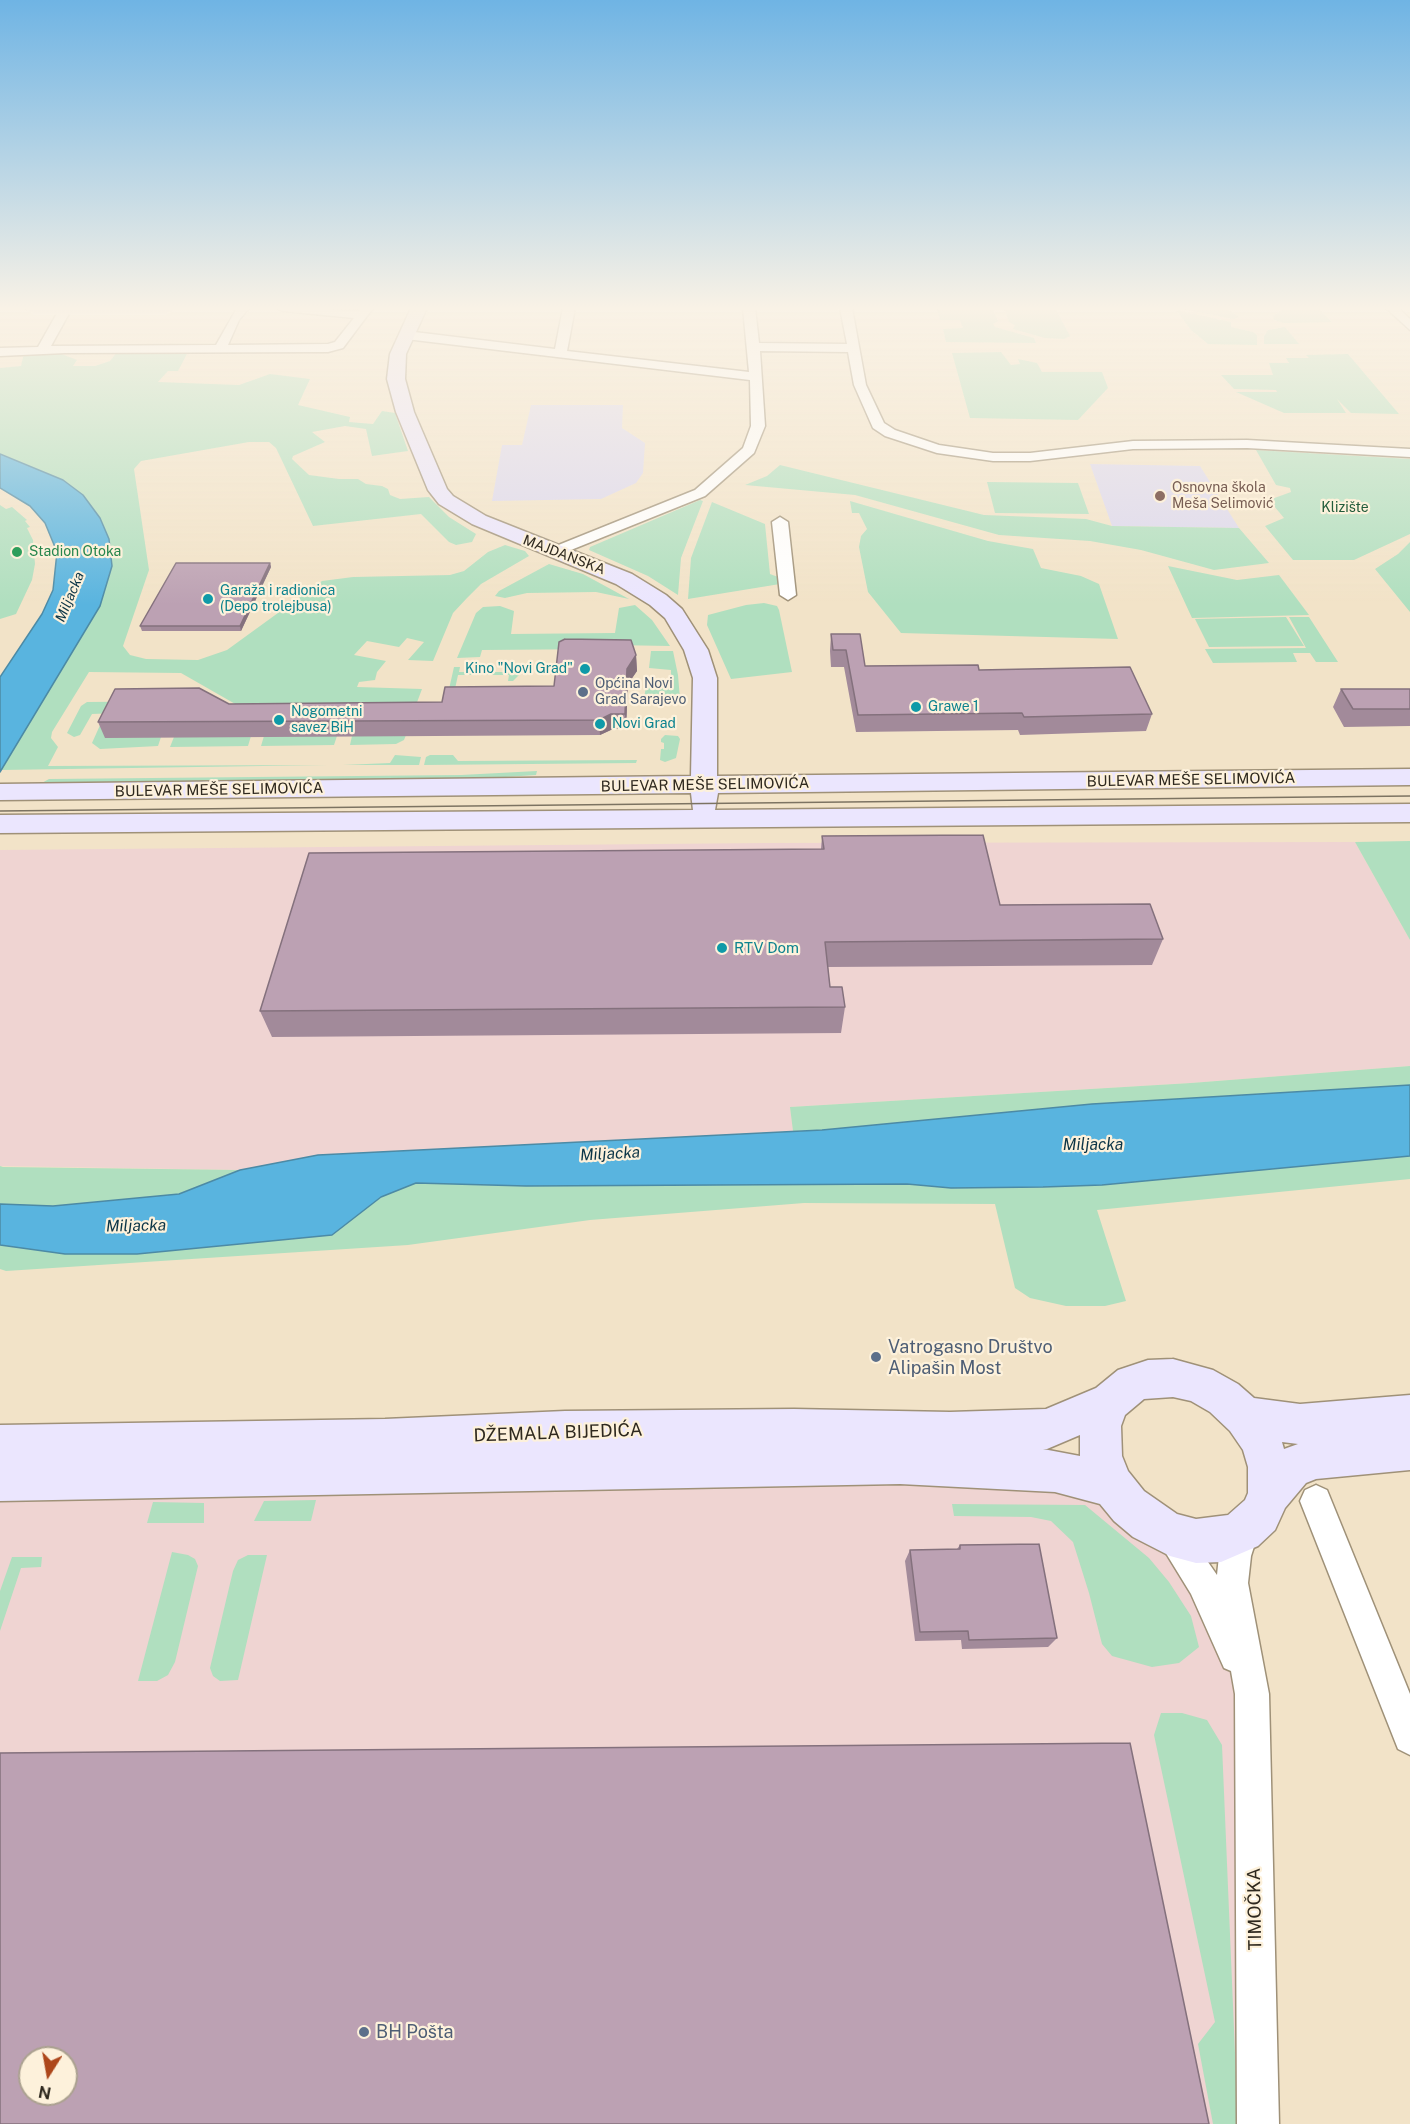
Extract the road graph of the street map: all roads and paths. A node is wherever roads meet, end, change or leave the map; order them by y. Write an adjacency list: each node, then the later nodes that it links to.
1 (404, 407): 6 (street, MAJDANSKA)
2 (758, 407): 6 (street)
3 (870, 407): 4 (street)
4 (1410, 453)
5 (780, 522): 7 (street)
6 (556, 551): 9 (street, MAJDANSKA)
7 (788, 595)
8 (1410, 777): 9 (street, BULEVAR MEŠE SELIMOVIĆA)
9 (704, 785): 10 (street, BULEVAR MEŠE SELIMOVIĆA); 12 (street, MAJDANSKA)
10 (2, 792)
11 (1410, 813): 12 (street, BULEVAR MEŠE SELIMOVIĆA)
12 (704, 819): 13 (street, BULEVAR MEŠE SELIMOVIĆA)
13 (0, 824)
14 (1110, 1402): 16 (street, DŽEMALA BIJEDIĆA); 17 (street, DŽEMALA BIJEDIĆA); 20 (street)
15 (1410, 1414): 16 (street)
16 (1245, 1417): 21 (street, DŽEMALA BIJEDIĆA)
17 (0, 1446)
18 (1410, 1449): 21 (street, DŽEMALA BIJEDIĆA)
19 (0, 1480): 20 (street)
20 (1113, 1486): 24 (street)
21 (1269, 1493): 23 (street, DŽEMALA BIJEDIĆA)
22 (1316, 1501): 26 (street)
23 (1243, 1531): 24 (street); 25 (street, TIMOČKA)
24 (1170, 1534): 25 (street, TIMOČKA)
25 (1252, 1694): 27 (street, TIMOČKA)
26 (1410, 1737)
27 (1258, 2124)

